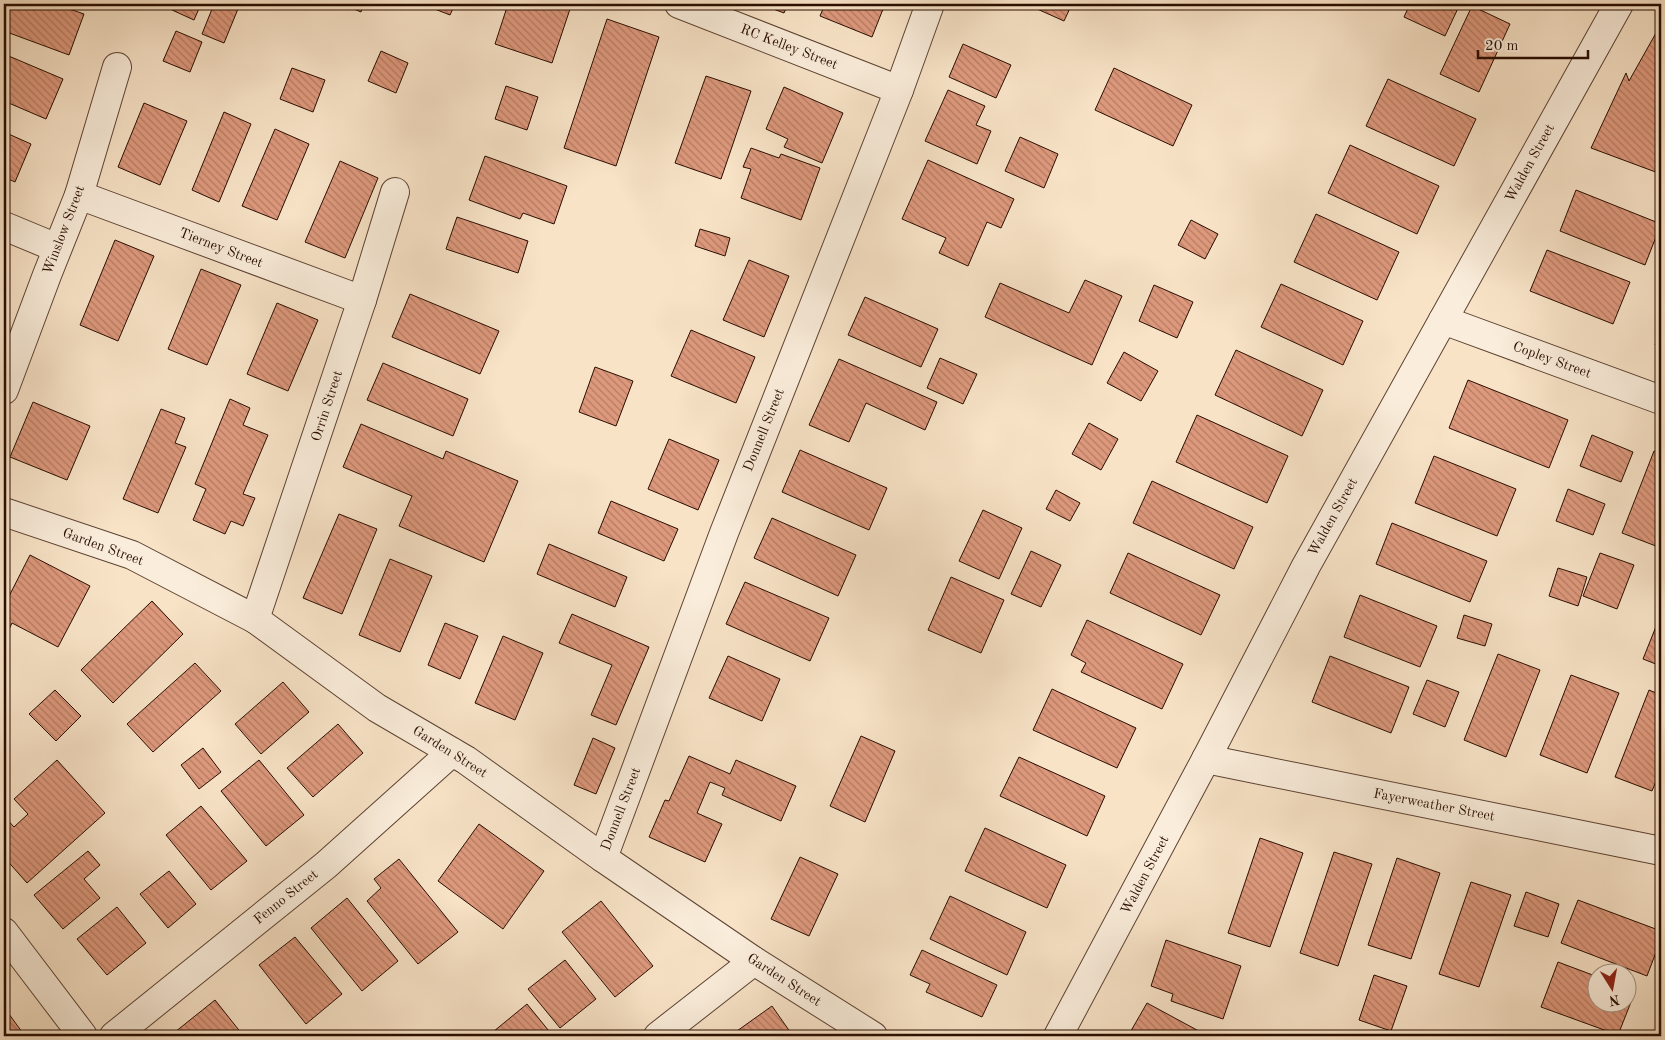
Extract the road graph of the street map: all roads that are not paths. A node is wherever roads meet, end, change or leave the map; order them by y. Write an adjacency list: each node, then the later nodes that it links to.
1 (679, 4): 5 (street, RC Kelley Street)
2 (930, 4): 5 (street, Donnell Street)
3 (1619, 4): 11 (street, Walden Street)
4 (116, 67): 7 (street, Winslow Street)
5 (899, 90): 19 (street, Donnell Street)
6 (395, 192): 10 (street, Orrin Street)
7 (79, 195): 9 (street, Winslow Street); 10 (street, Tierney Street)
8 (4, 226): 9 (street)
9 (58, 248): 12 (street, Winslow Street)
10 (362, 300): 15 (street, Orrin Street)
11 (1443, 320): 13 (street, Copley Street); 17 (street, Walden Street)
12 (4, 390)
13 (1661, 400)
14 (4, 512): 15 (street, Garden Street)
15 (255, 619): 16 (street, Garden Street)
16 (452, 752): 19 (street, Garden Street); 23 (street, Fenno Street)
17 (1206, 759): 18 (street, Fayerweather Street); 26 (street, Walden Street)
18 (1661, 851)
19 (603, 858): 21 (street, Garden Street)
20 (4, 932): 22 (street)
21 (754, 961): 24 (street); 25 (street, Garden Street)
22 (83, 1036)
23 (114, 1036)
24 (658, 1036)
25 (872, 1036)
26 (1058, 1036)

